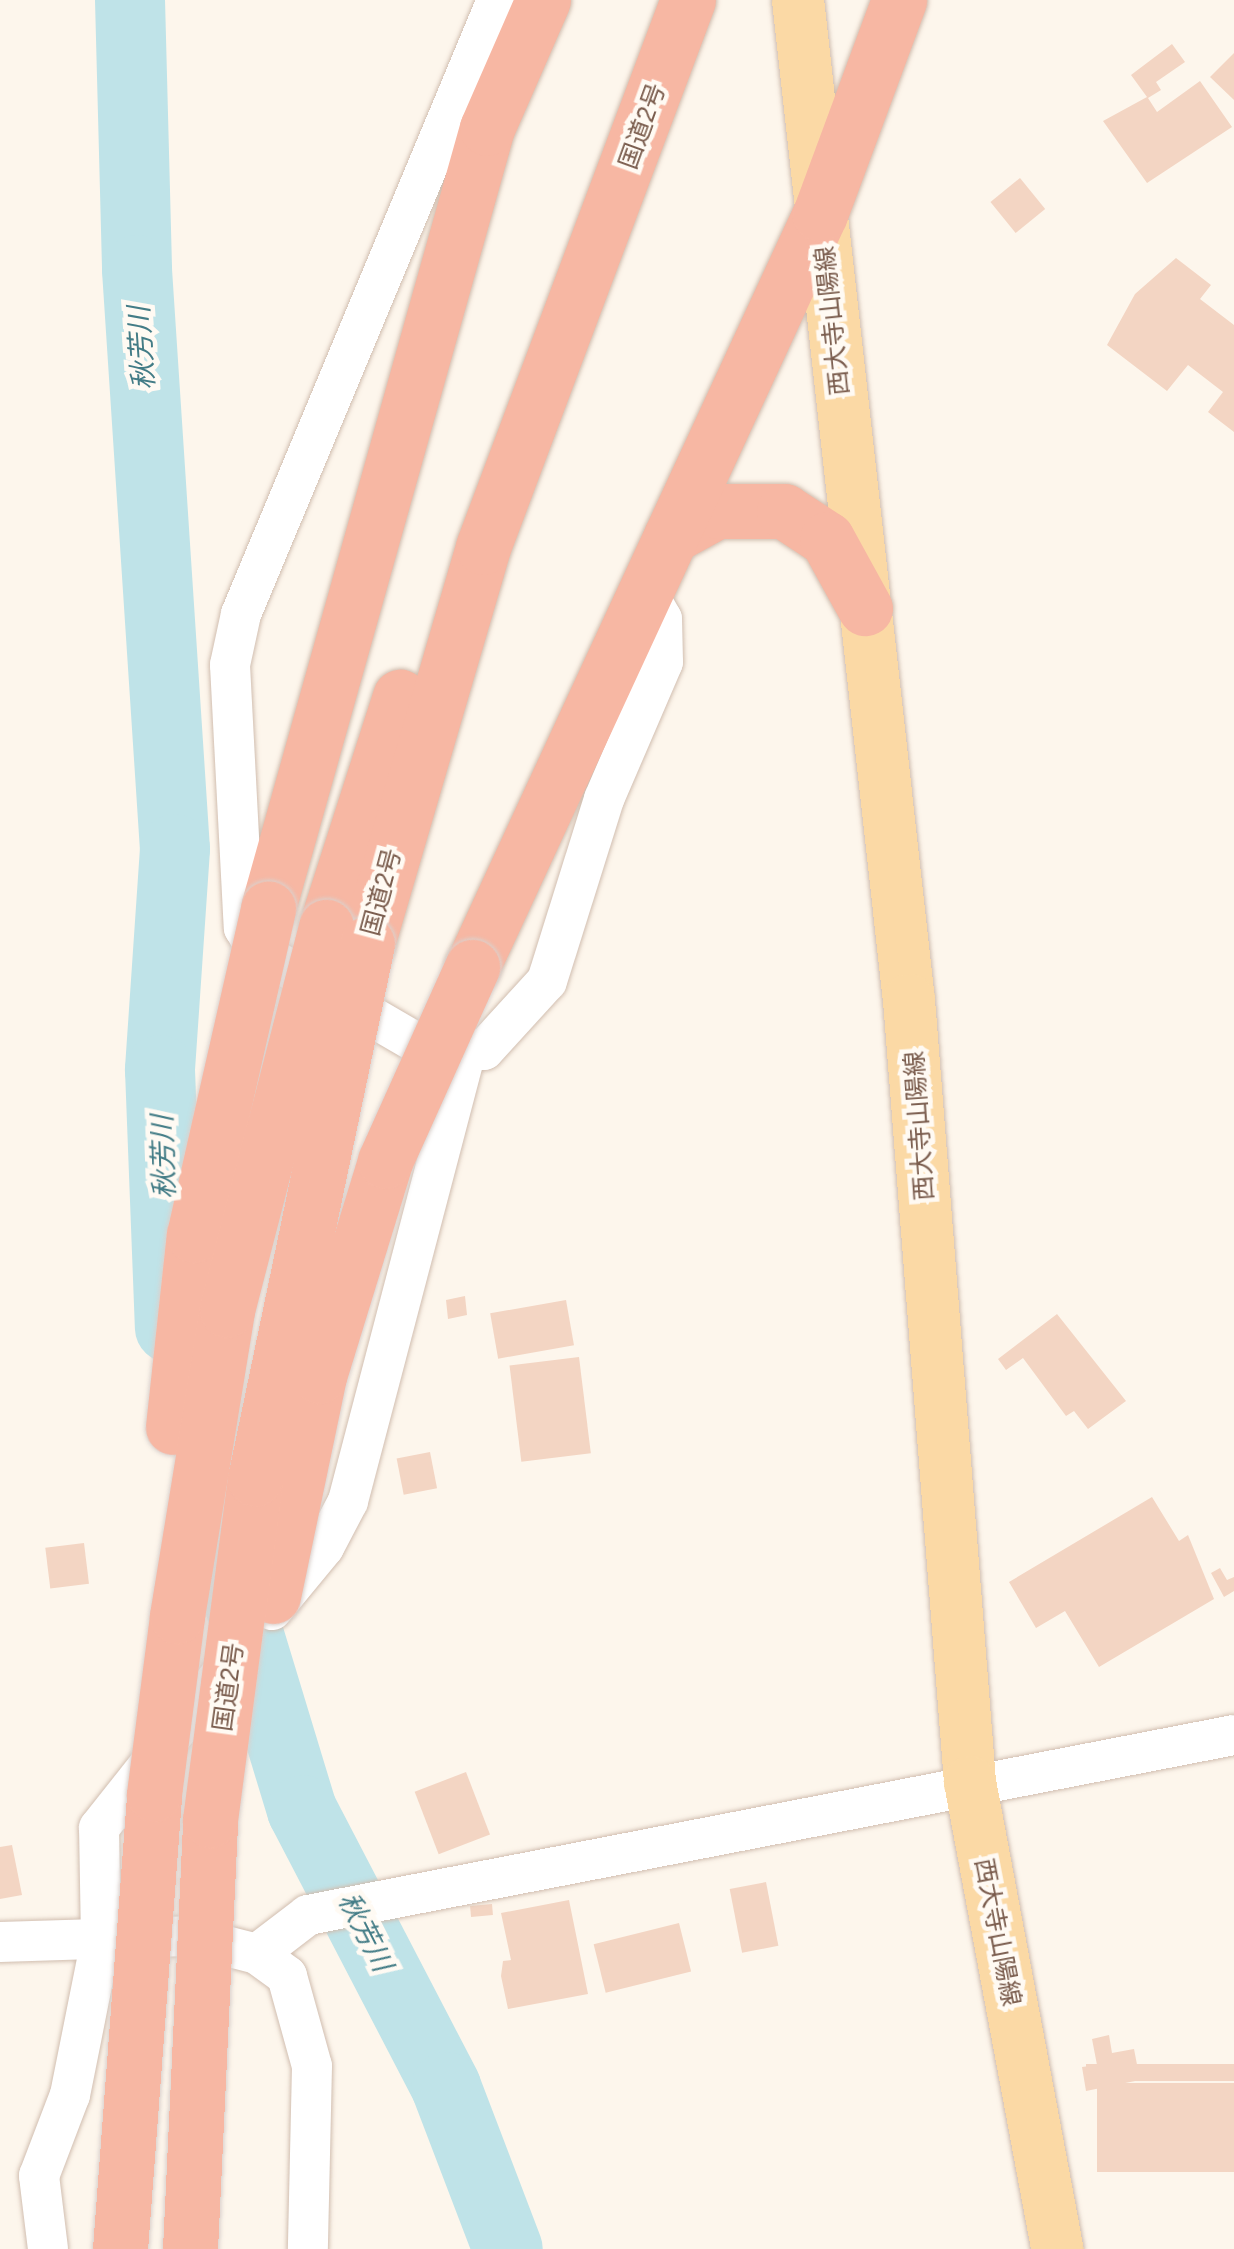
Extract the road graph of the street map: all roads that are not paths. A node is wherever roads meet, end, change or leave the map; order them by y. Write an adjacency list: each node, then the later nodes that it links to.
1 (497, 0): 11 (street)
2 (543, 0): 15 (highway, 国道2号, bridge)
3 (687, 0): 10 (highway, 国道2号)
4 (798, 0): 6 (main road, 西大寺山陽線)
5 (899, 0): 6 (highway, 国道2号)
6 (820, 214): 7 (highway, 国道2号); 9 (main road, 西大寺山陽線)
7 (671, 536): 8 (highway, 国道2号); 9 (highway)
8 (647, 592): 11 (street); 16 (highway, 国道2号, bridge)
9 (865, 608): 14 (main road, 西大寺山陽線)
10 (347, 936): 15 (highway, 国道2号, bridge); 16 (highway, 国道2号, bridge)
11 (467, 1048): 12 (street, bridge)
12 (211, 1686): 17 (street); 18 (street)
13 (1234, 1735): 14 (street)
14 (970, 1782): 20 (street); 25 (main road, 西大寺山陽線)
15 (154, 1794): 22 (highway, 国道2号, bridge)
16 (210, 1820): 23 (highway, 国道2号, bridge)
17 (187, 1936): 18 (street); 20 (street)
18 (101, 1940): 19 (street); 21 (street)
19 (0, 1942)
20 (257, 1954): 24 (street)
21 (48, 2249)
22 (120, 2249)
23 (190, 2249)
24 (308, 2249)
25 (1057, 2249)

